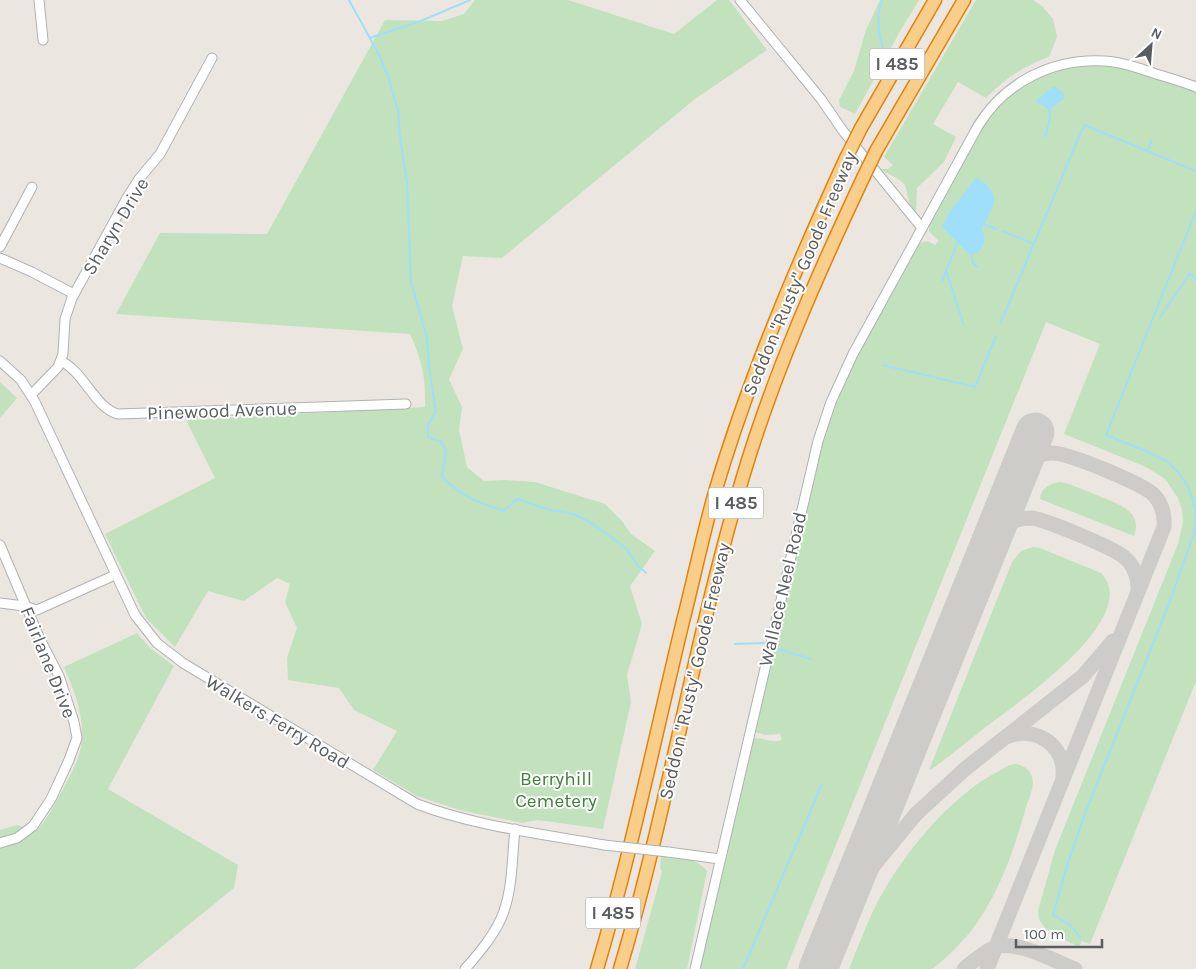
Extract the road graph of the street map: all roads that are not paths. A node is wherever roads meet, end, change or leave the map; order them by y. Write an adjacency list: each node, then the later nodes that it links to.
1 (40, 0): 5 (street)
2 (740, 0): 9 (street)
3 (934, 0): 25 (highway, Seddon "Rusty" Goode Freeway / I 485, bridge)
4 (963, 2): 26 (highway, Seddon "Rusty" Goode Freeway / I 485, bridge)
5 (43, 40)
6 (212, 58): 12 (street, Sharyn Drive)
7 (1196, 87): 9 (street, Wallace Neel Road)
8 (32, 187): 10 (street)
9 (922, 228): 23 (street, Wallace Neel Road)
10 (0, 247)
11 (0, 258): 12 (street)
12 (74, 294): 14 (street, Sharyn Drive)
13 (0, 360): 15 (street, Walkers Ferry Road)
14 (61, 361): 15 (street); 16 (street, Pinewood Avenue)
15 (31, 395): 18 (street, Walkers Ferry Road)
16 (406, 404)
17 (0, 545): 20 (street, Fairlane Drive)
18 (115, 575): 20 (street); 21 (street, Walkers Ferry Road)
19 (0, 603): 20 (street)
20 (28, 608): 22 (street, Fairlane Drive)
21 (515, 829): 23 (street, Walkers Ferry Road, bridge); 24 (street)
22 (0, 843)
23 (720, 859): 27 (street, Wallace Neel Road)
24 (465, 969)
25 (597, 969)
26 (620, 969)
27 (695, 969)

